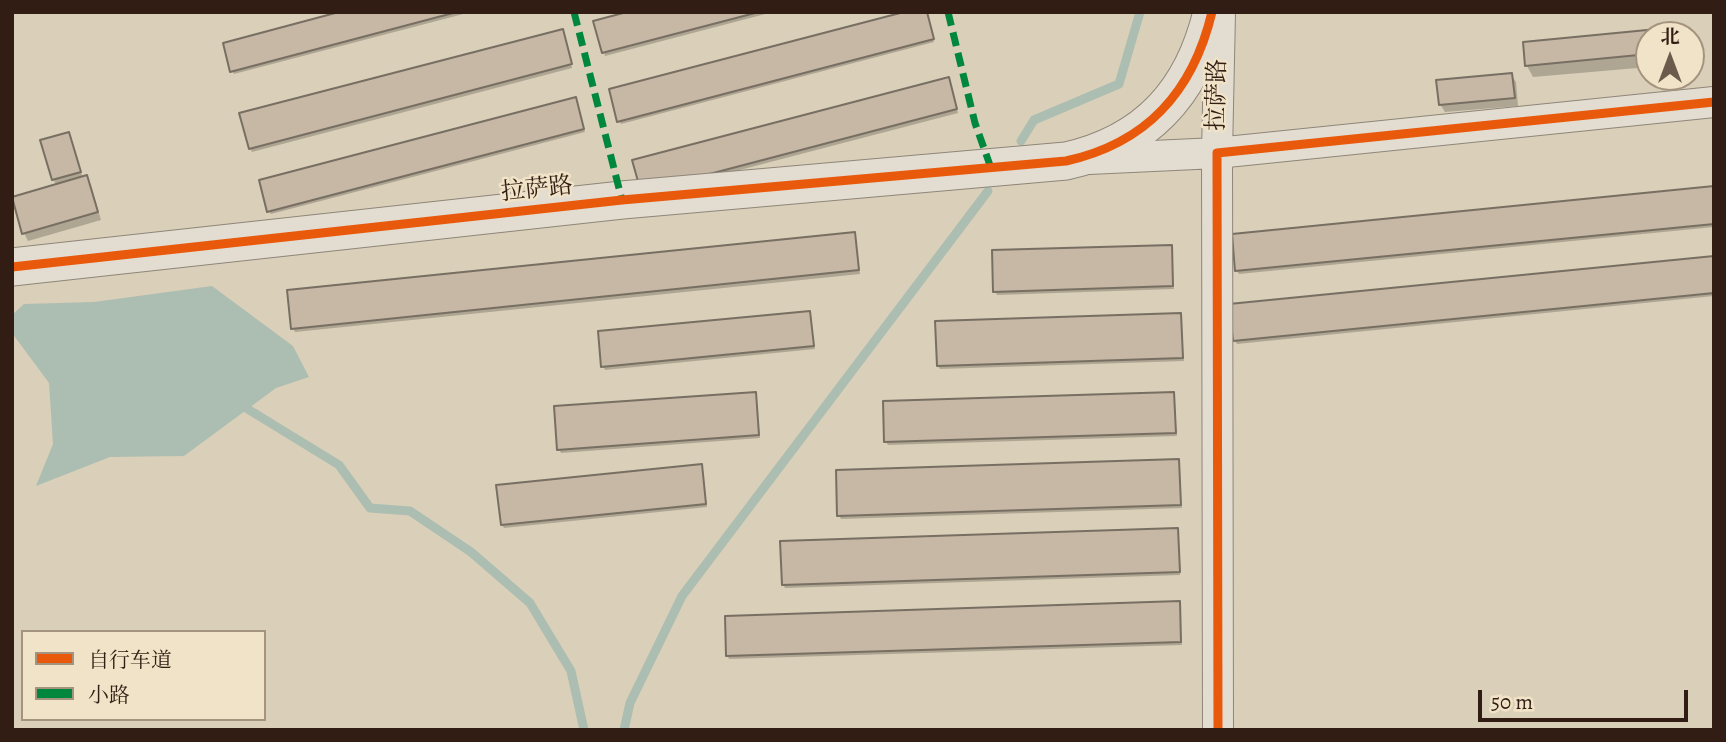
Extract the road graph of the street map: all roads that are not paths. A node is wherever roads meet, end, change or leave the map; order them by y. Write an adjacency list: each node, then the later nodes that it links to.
1 (1212, 12): 5 (street, 拉萨路)
2 (1220, 12): 4 (street, 拉萨路)
3 (1714, 102): 4 (street)
4 (1217, 153): 5 (street, 拉萨路); 7 (street)
5 (1066, 161): 6 (street, 拉萨路)
6 (12, 267)
7 (1218, 730)

